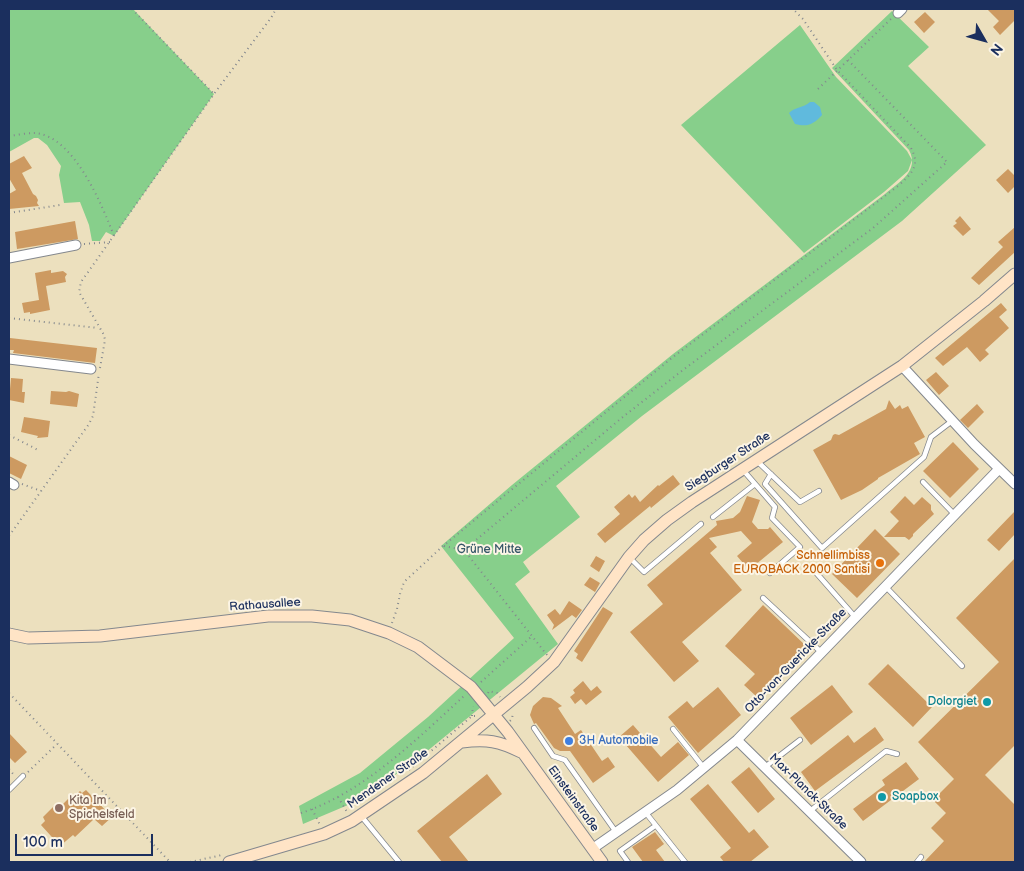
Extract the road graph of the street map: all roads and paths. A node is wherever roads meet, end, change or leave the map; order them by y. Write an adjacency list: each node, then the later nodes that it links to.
1 (132, 9): 8 (path)
2 (276, 9): 8 (path)
3 (793, 9): 6 (path)
4 (900, 11): 5 (path)
5 (847, 59): 6 (path); 40 (path)
6 (837, 70): 7 (path); 39 (path)
7 (818, 89)
8 (214, 94): 12 (path)
9 (9, 136): 12 (path)
10 (60, 205): 11 (path)
11 (9, 213)
12 (114, 236): 13 (path)
13 (110, 242): 14 (path); 18 (path)
14 (76, 245): 15 (street)
15 (9, 258)
16 (1015, 274): 20 (street, Siegburger Straße)
17 (9, 318): 18 (path)
18 (100, 328): 34 (path)
19 (9, 359): 21 (street)
20 (902, 366): 22 (street); 25 (street, Siegburger Straße)
21 (91, 369)
22 (952, 421): 27 (street); 28 (lane)
23 (9, 435): 24 (path)
24 (38, 450)
25 (756, 460): 26 (street, Siegburger Straße); 28 (lane)
26 (742, 469): 31 (lane); 41 (street, Siegburger Straße)
27 (1000, 469): 32 (street); 35 (street, Otto-von-Guericke-Straße)
28 (771, 474): 33 (lane)
29 (923, 482): 35 (lane)
30 (12, 483): 34 (path)
31 (755, 484): 36 (lane); 43 (lane)
32 (1015, 484)
33 (819, 490)
34 (41, 491): 38 (path)
35 (955, 515): 44 (street, Otto-von-Guericke-Straße)
36 (713, 517)
37 (701, 524): 41 (lane)
38 (9, 536)
39 (443, 546): 40 (path); 47 (path)
40 (464, 550): 49 (path)
41 (629, 557): 51 (street, Siegburger Straße)
42 (812, 568): 46 (lane)
43 (770, 573)
44 (885, 586): 46 (street, Otto-von-Guericke-Straße); 52 (lane)
45 (763, 598): 50 (lane)
46 (855, 617): 50 (street, Otto-von-Guericke-Straße)
47 (389, 633): 48 (street, Rathausallee); 56 (street, Rathausallee)
48 (9, 634)
49 (531, 636): 51 (path); 53 (path)
50 (822, 652): 60 (street, Otto-von-Guericke-Straße)
51 (554, 662): 56 (street, Siegburger Straße)
52 (962, 666)
53 (481, 682)
54 (9, 693): 63 (path)
55 (464, 696): 71 (path)
56 (494, 714): 62 (street, Mendener Straße); 64 (street, Einsteinstraße)
57 (472, 716): 68 (path)
58 (534, 728): 82 (lane)
59 (673, 729): 66 (lane)
60 (737, 740): 66 (street, Otto-von-Guericke-Straße); 67 (street, Max-Planck-Straße)
61 (800, 740): 67 (lane)
62 (462, 742): 64 (street, Einsteinstraße); 77 (street, Mendener Straße)
63 (57, 744): 69 (path); 86 (path)
64 (523, 753): 83 (street, Einsteinstraße)
65 (896, 754): 73 (lane)
66 (704, 768): 75 (street, Otto-von-Guericke-Straße)
67 (764, 768): 73 (street, Max-Planck-Straße)
68 (402, 775)
69 (23, 776): 70 (lane)
70 (9, 790)
71 (338, 797): 72 (path); 77 (path)
72 (312, 810): 74 (path); 81 (path)
73 (810, 811): 92 (street, Max-Planck-Straße)
74 (300, 813)
75 (646, 813): 79 (lane); 82 (street, Otto-von-Guericke-Straße)
76 (340, 815): 77 (path)
77 (353, 815): 81 (street, Mendener Straße); 88 (lane)
78 (326, 821): 81 (path)
79 (655, 826): 90 (lane); 91 (lane)
80 (314, 827): 81 (path)
81 (322, 829): 85 (street, Mendener Straße)
82 (616, 832): 83 (street, Otto-von-Guericke-Straße)
83 (592, 849): 89 (street, Einsteinstraße)
84 (922, 857): 93 (lane)
85 (226, 859): 87 (path)
86 (170, 862)
87 (190, 862)
88 (399, 862)
89 (602, 862)
90 (628, 862)
91 (685, 862)
92 (861, 862)
93 (917, 862)

